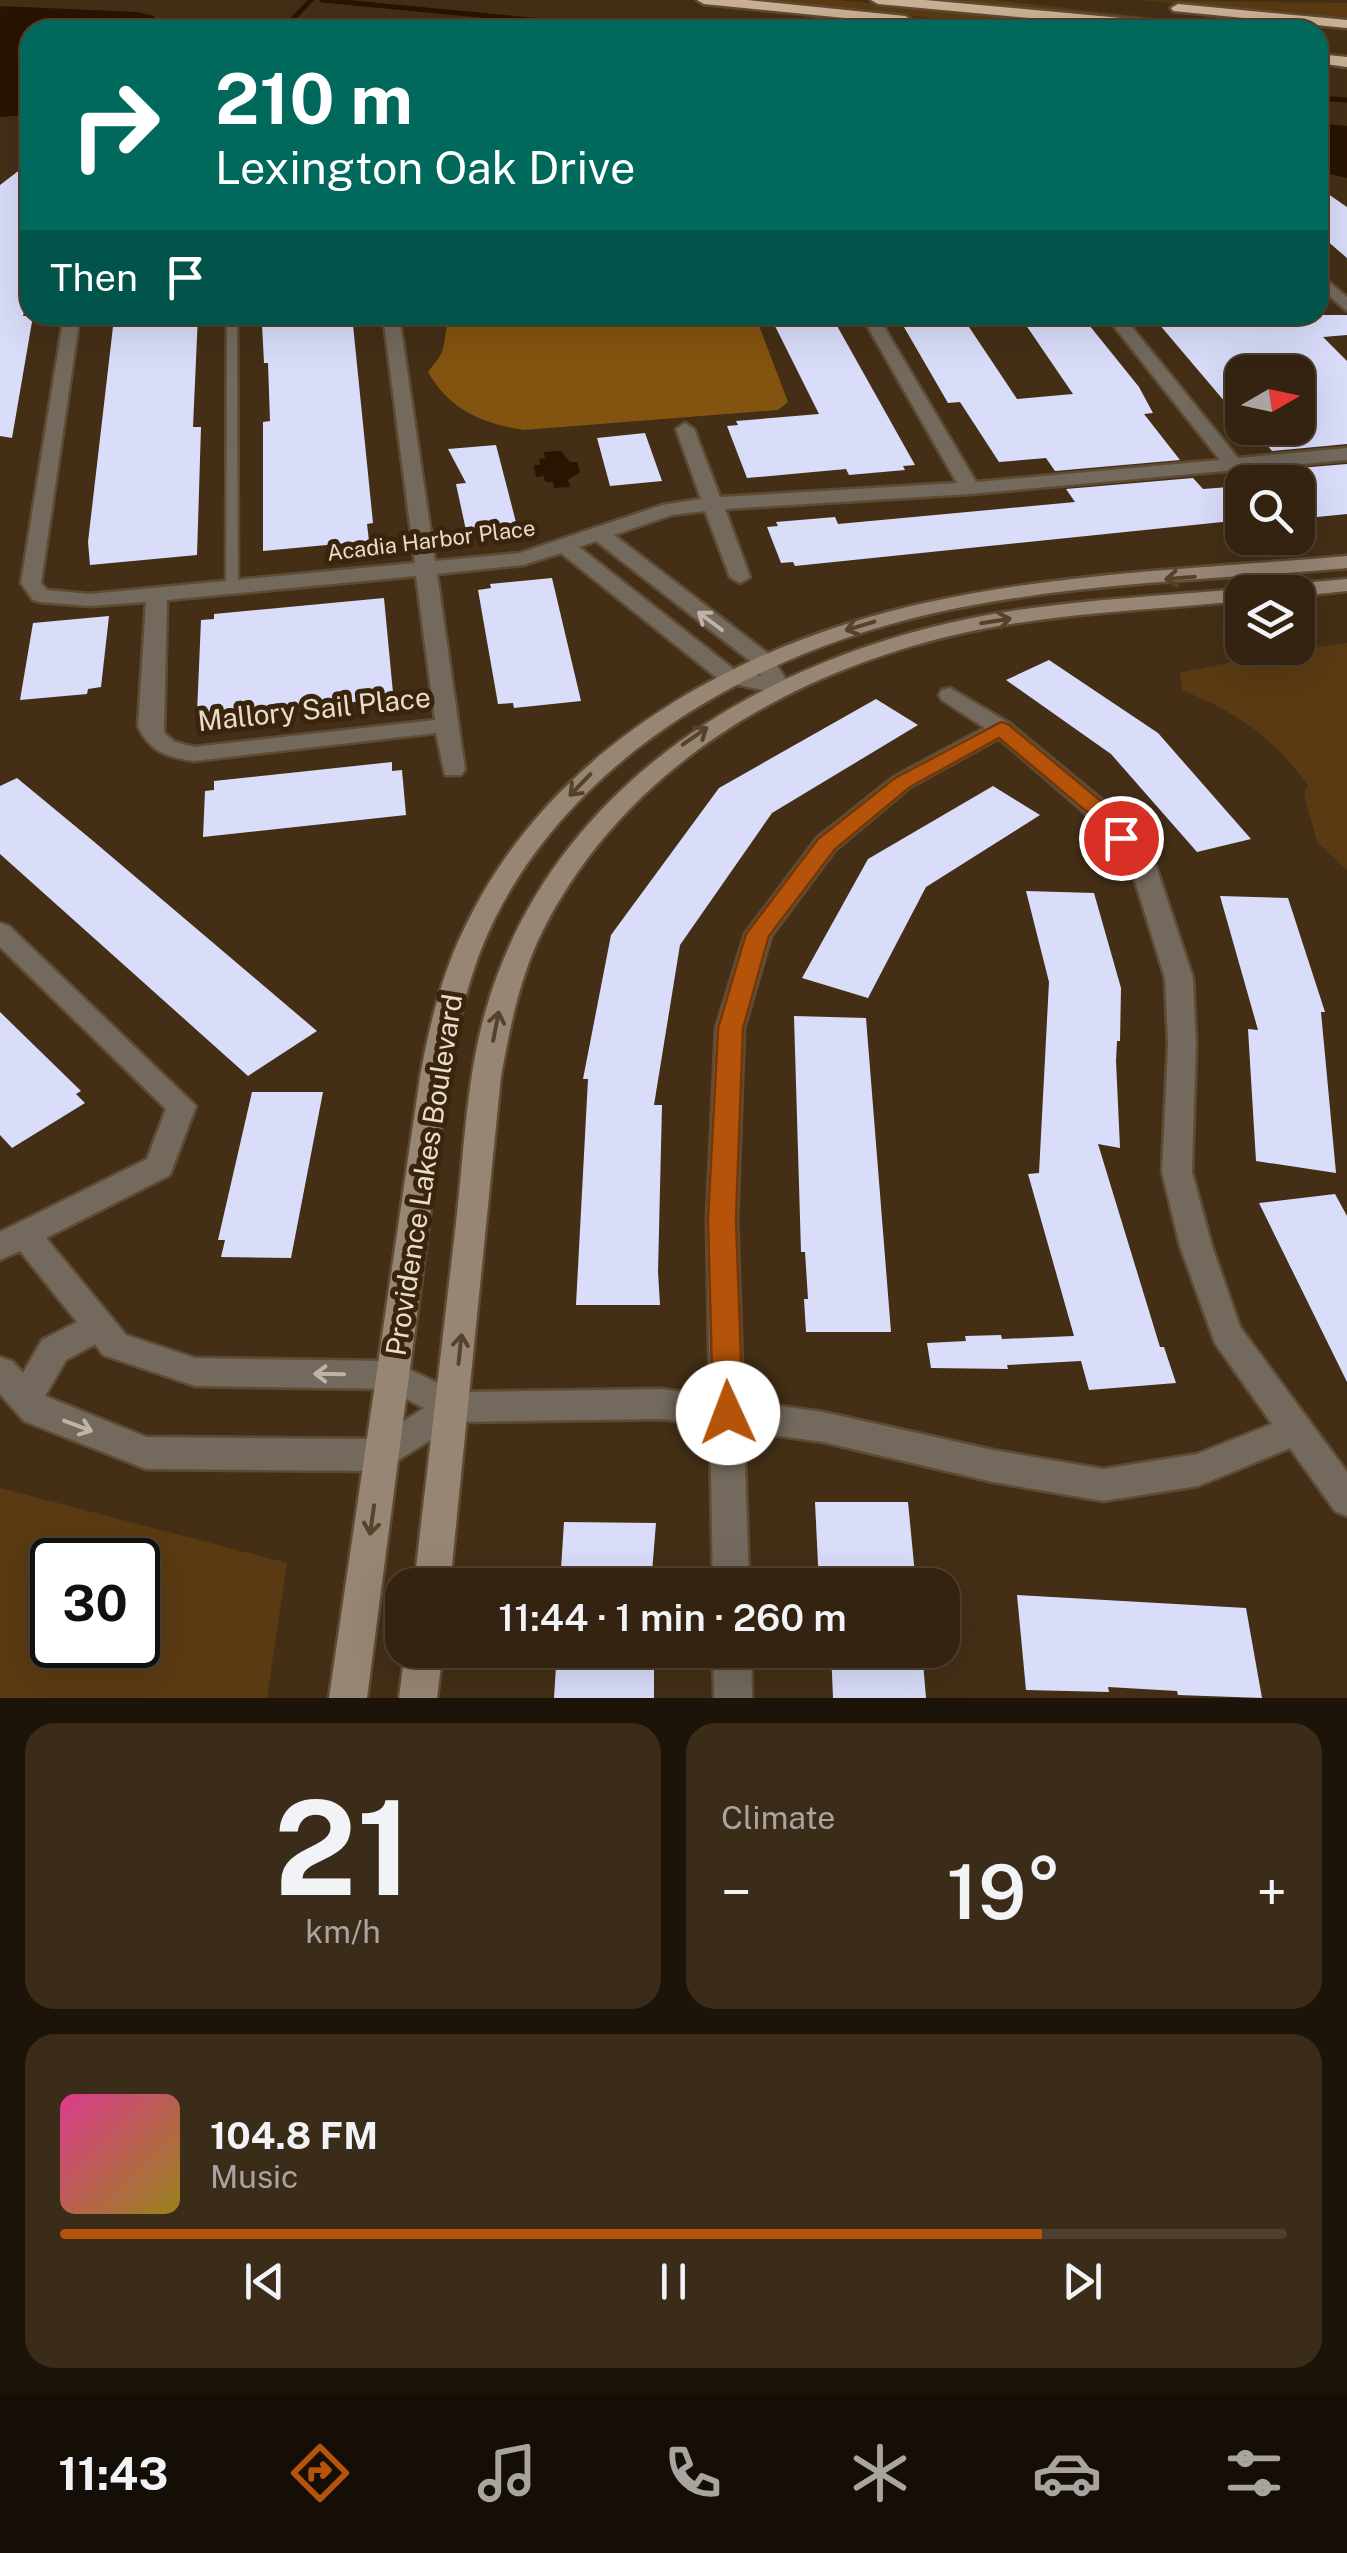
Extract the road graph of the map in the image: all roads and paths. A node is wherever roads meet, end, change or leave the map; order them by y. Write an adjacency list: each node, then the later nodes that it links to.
1 (704, 0): 5 (highway)
2 (878, 0): 6 (highway)
3 (1029, 0): 7 (highway)
4 (1168, 8): 8 (highway)
5 (904, 20)
6 (1098, 20)
7 (1201, 20)
8 (1302, 20)
9 (1328, 288): 10 (street)
10 (1347, 306)
11 (70, 325): 32 (street, Acadia Harbor Place)
12 (232, 325): 30 (lane)
13 (392, 325): 26 (street)
14 (875, 325): 20 (street)
15 (1120, 325): 18 (street)
16 (685, 429): 21 (street)
17 (1347, 454): 18 (street, Acadia Harbor Place)
18 (1234, 465)
19 (1225, 466): 20 (street, Acadia Harbor Place)
20 (970, 488): 21 (street, Acadia Harbor Place)
21 (712, 504): 22 (street, Acadia Harbor Place); 27 (street)
22 (599, 533): 23 (street, Acadia Harbor Place); 25 (street)
23 (564, 546): 26 (street, Acadia Harbor Place); 28 (street)
24 (1347, 562): 34 (street, Providence Lakes Boulevard, one-way to 34)
25 (642, 568): 28 (street); 34 (street, one-way to 25)
26 (426, 569): 30 (street, Acadia Harbor Place); 38 (street)
27 (740, 577)
28 (610, 582): 35 (street)
29 (1347, 585): 31 (street)
30 (232, 587): 32 (street, Acadia Harbor Place)
31 (1315, 588)
32 (158, 595): 38 (street, Mallory Sail Place)
33 (1225, 597): 36 (street, Providence Lakes Boulevard, one-way to 33)
34 (762, 660): 35 (street, Providence Lakes Boulevard); 36 (street)
35 (729, 676): 36 (street); 45 (street, Providence Lakes Boulevard, one-way to 45)
36 (780, 687): 47 (street, Providence Lakes Boulevard, one-way to 36)
37 (950, 695): 39 (street)
38 (448, 724): 40 (street)
39 (1001, 728): 48 (street); 49 (street)
40 (454, 770)
41 (0, 932): 42 (street)
42 (12, 1240): 43 (street)
43 (98, 1326): 45 (street, one-way to 43); 46 (street)
44 (0, 1371): 46 (street)
45 (390, 1375): 47 (street); 50 (street, Providence Lakes Boulevard)
46 (26, 1398): 50 (street, one-way to 50)
47 (454, 1407): 48 (street); 50 (street); 52 (street, Providence Lakes Boulevard)
48 (728, 1413): 49 (street); 53 (street)
49 (1294, 1431): 51 (street)
50 (380, 1456): 56 (street, Providence Lakes Boulevard, one-way to 56)
51 (1347, 1500)
52 (434, 1568)
53 (731, 1568)
54 (422, 1668): 57 (street)
55 (732, 1668): 58 (street)
56 (348, 1698)
57 (418, 1698)
58 (733, 1698)

